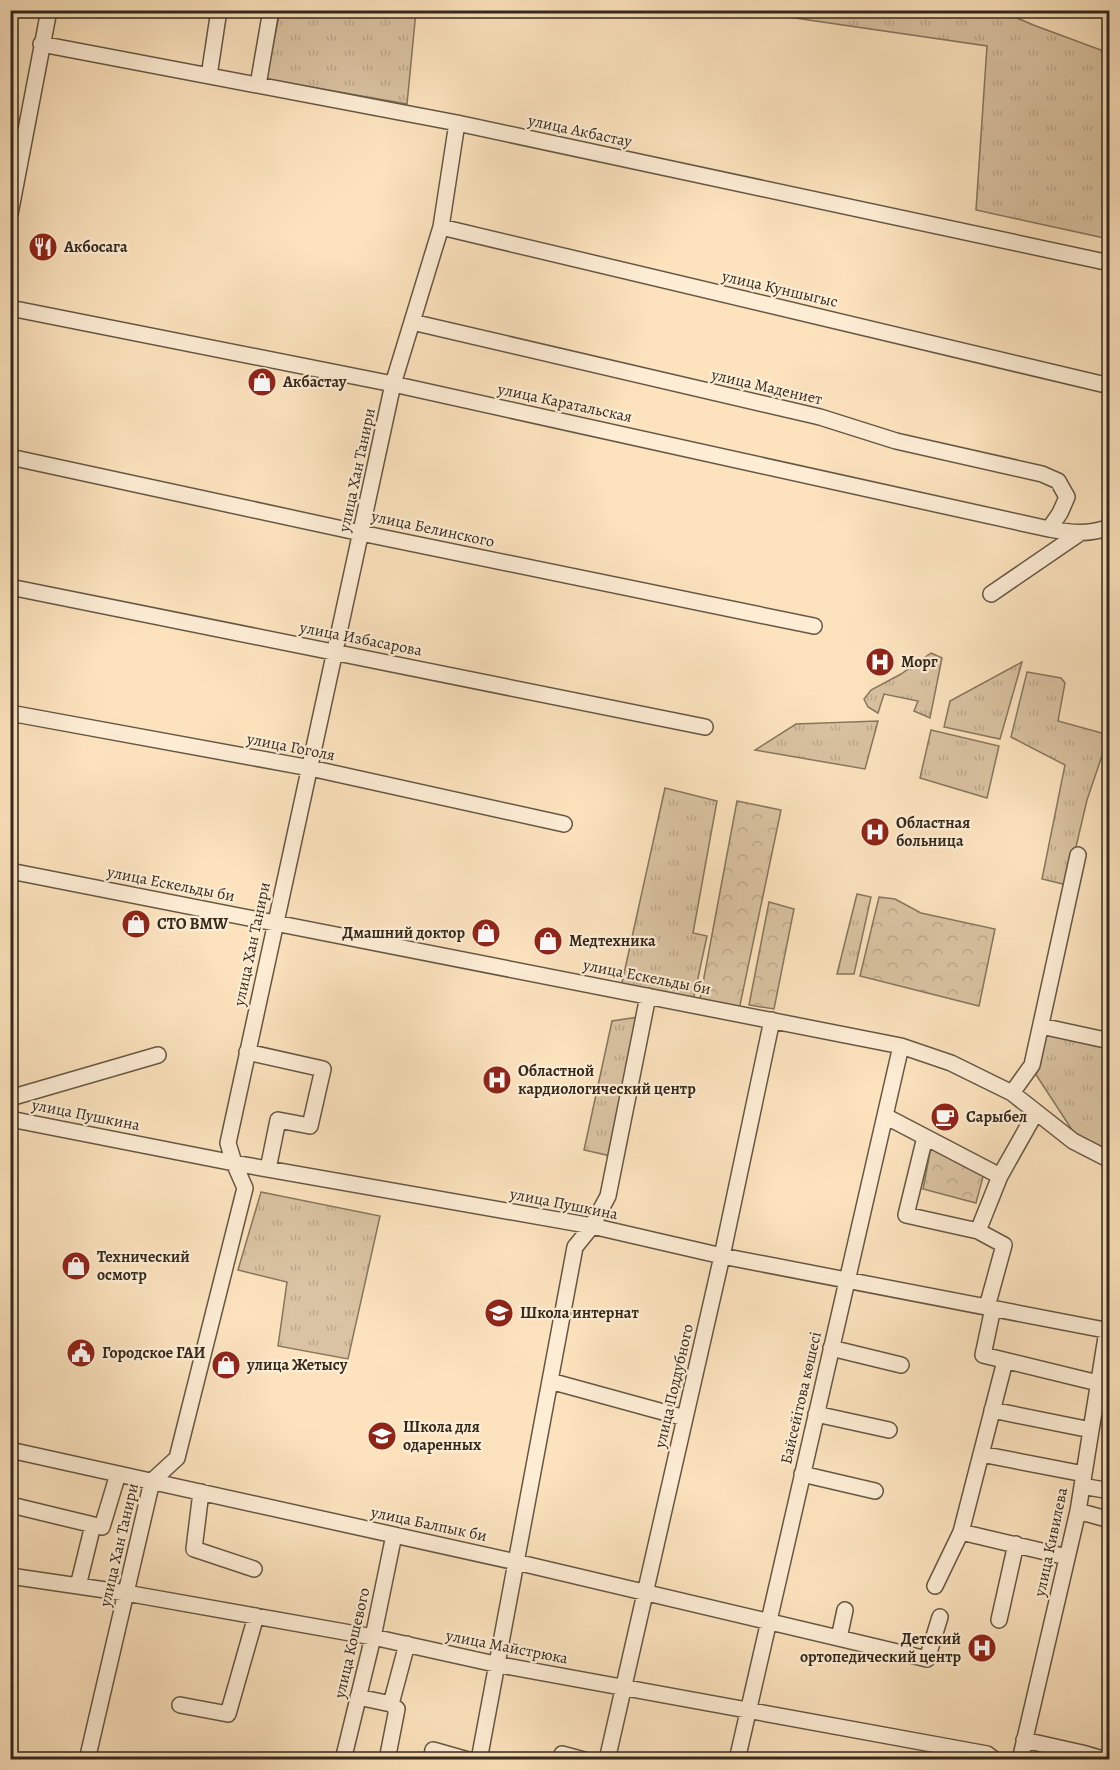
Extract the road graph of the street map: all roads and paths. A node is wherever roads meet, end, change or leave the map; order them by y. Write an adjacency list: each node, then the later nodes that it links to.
1 (49, 10): 4 (street)
2 (219, 10): 5 (street)
3 (271, 10): 6 (street)
4 (42, 44): 5 (street, улица Акбастау); 8 (street)
5 (209, 76): 6 (street, улица Акбастау)
6 (258, 85): 7 (street, улица Акбастау)
7 (457, 123): 9 (street, улица Хан Танири); 10 (street, улица Акбастау)
8 (10, 214)
9 (441, 227): 12 (street, улица Хан Танири); 14 (street, улица Куншыгыс)
10 (1110, 263)
11 (10, 308): 13 (street, улица Каратальская)
12 (412, 322): 13 (street, улица Хан Танири); 17 (street, улица Мадениет)
13 (393, 384): 17 (street, улица Каратальская); 18 (street, улица Хан Танири)
14 (1110, 386)
15 (10, 457): 18 (street, улица Белинского)
16 (1110, 527): 19 (street, улица Каратальская)
17 (1049, 529): 19 (street, улица Каратальская)
18 (361, 533): 22 (street, улица Белинского); 23 (street, улица Хан Танири)
19 (1080, 533): 21 (street)
20 (10, 587): 23 (street, улица Избасарова)
21 (991, 594)
22 (814, 626)
23 (336, 652): 25 (street, улица Избасарова); 26 (street, улица Хан Танири)
24 (10, 713): 26 (street, улица Гоголя)
25 (705, 727)
26 (310, 768): 27 (street, улица Гоголя); 30 (street, улица Хан Танири)
27 (564, 824)
28 (1078, 855): 33 (street)
29 (10, 871): 30 (street, улица Ескельды би)
30 (275, 923): 31 (street, улица Ескельды би); 36 (street, улица Хан Танири)
31 (648, 996): 32 (street, улица Ескельды би); 48 (street)
32 (772, 1020): 35 (street, улица Ескельды би); 50 (street, улица Поддубного)
33 (1041, 1026): 34 (street); 38 (street)
34 (1110, 1041)
35 (901, 1046): 38 (street, улица Ескельды би); 41 (street, Байсейітова көшесі)
36 (247, 1052): 45 (street, улица Хан Танири); 46 (street)
37 (158, 1055): 39 (street, улица Пушкина)
38 (1012, 1093): 40 (street, улица Ескельды би)
39 (10, 1098)
40 (1036, 1112): 44 (street, улица Ескельды би); 47 (street)
41 (885, 1116): 43 (street); 51 (street, Байсейітова көшесі)
42 (10, 1119): 45 (street, улица Пушкина)
43 (925, 1137): 47 (street); 49 (street)
44 (1110, 1160)
45 (234, 1162): 46 (street, улица Пушкина); 69 (street, улица Хан Танири)
46 (268, 1168): 48 (street, улица Пушкина)
47 (1000, 1176): 49 (street)
48 (592, 1226): 50 (street, улица Пушкина); 57 (street)
49 (978, 1231): 52 (street)
50 (722, 1256): 51 (street, улица Пушкина); 61 (street, улица Поддубного)
51 (846, 1280): 52 (street, улица Пушкина); 54 (street, Байсейітова көшесі)
52 (990, 1308): 53 (street, улица Пушкина); 55 (street)
53 (1108, 1331): 58 (street, улица Кивилева)
54 (831, 1348): 56 (street); 60 (street, Байсейітова көшесі)
55 (1005, 1361): 58 (street); 59 (street)
56 (901, 1365)
57 (550, 1381): 61 (street); 81 (street)
58 (1098, 1383): 63 (street, улица Кивилева)
59 (992, 1410): 63 (street); 65 (street)
60 (816, 1414): 62 (street); 66 (street, Байсейітова көшесі)
61 (685, 1418): 86 (street, улица Поддубного)
62 (889, 1430)
63 (1091, 1430): 68 (street, улица Кивилева)
64 (10, 1450): 67 (street, улица Балпык би)
65 (981, 1454): 68 (street); 77 (street)
66 (802, 1473): 70 (street); 92 (street, Байсейітова көшесі)
67 (118, 1474): 69 (street, улица Балпык би); 76 (street)
68 (1083, 1480): 71 (street); 74 (street, улица Кивилева)
69 (152, 1481): 72 (street, улица Балпык би); 87 (street, улица Хан Танири)
70 (875, 1491)
71 (1110, 1491)
72 (201, 1492): 78 (street, улица Балпык би); 82 (street)
73 (11, 1505): 76 (street)
74 (1078, 1511): 75 (street); 80 (street, улица Кивилева)
75 (1110, 1520)
76 (93, 1525): 85 (street)
77 (961, 1532): 79 (street); 83 (street)
78 (394, 1535): 81 (street, улица Балпык би); 93 (street, улица Кошевого)
79 (1016, 1544): 80 (street); 91 (street)
80 (1067, 1557): 102 (street, улица Кивилева)
81 (516, 1562): 86 (street, улица Балпык би); 96 (street)
82 (254, 1569)
83 (935, 1575)
84 (10, 1576): 85 (street, улица Майстрюка)
85 (78, 1586): 87 (street, улица Майстрюка)
86 (645, 1592): 92 (street, улица Балпык би); 97 (street, улица Поддубного)
87 (126, 1593): 89 (street, улица Майстрюка); 104 (street, улица Хан Танири)
88 (845, 1610): 94 (street)
89 (256, 1616): 93 (street, улица Майстрюка); 100 (street)
90 (940, 1617): 94 (street, улица Балпык би)
91 (999, 1620)
92 (769, 1621): 94 (street, улица Балпык би); 101 (street, Байсейітова көшесі)
93 (373, 1637): 95 (street, улица Майстрюка); 98 (street, улица Кошевого)
94 (839, 1638)
95 (406, 1644): 96 (street, улица Майстрюка); 99 (street)
96 (495, 1664): 97 (street, улица Майстрюка); 109 (street)
97 (623, 1688): 101 (street, улица Майстрюка); 112 (street, улица Поддубного)
98 (358, 1697): 99 (street); 105 (street, улица Кошевого)
99 (391, 1704): 106 (street)
100 (180, 1705)
101 (748, 1711): 113 (street, Байсейітова көшесі); 114 (street, улица Майстрюка)
102 (1024, 1740): 103 (street); 115 (street, улица Кивилева)
103 (1081, 1756): 116 (street)
104 (87, 1760)
105 (343, 1760)
106 (387, 1760)
107 (431, 1760): 108 (street)
108 (468, 1760)
109 (479, 1760)
110 (560, 1760): 111 (street)
111 (584, 1760)
112 (607, 1760)
113 (737, 1760)
114 (995, 1760)
115 (1020, 1760)
116 (1106, 1760)

